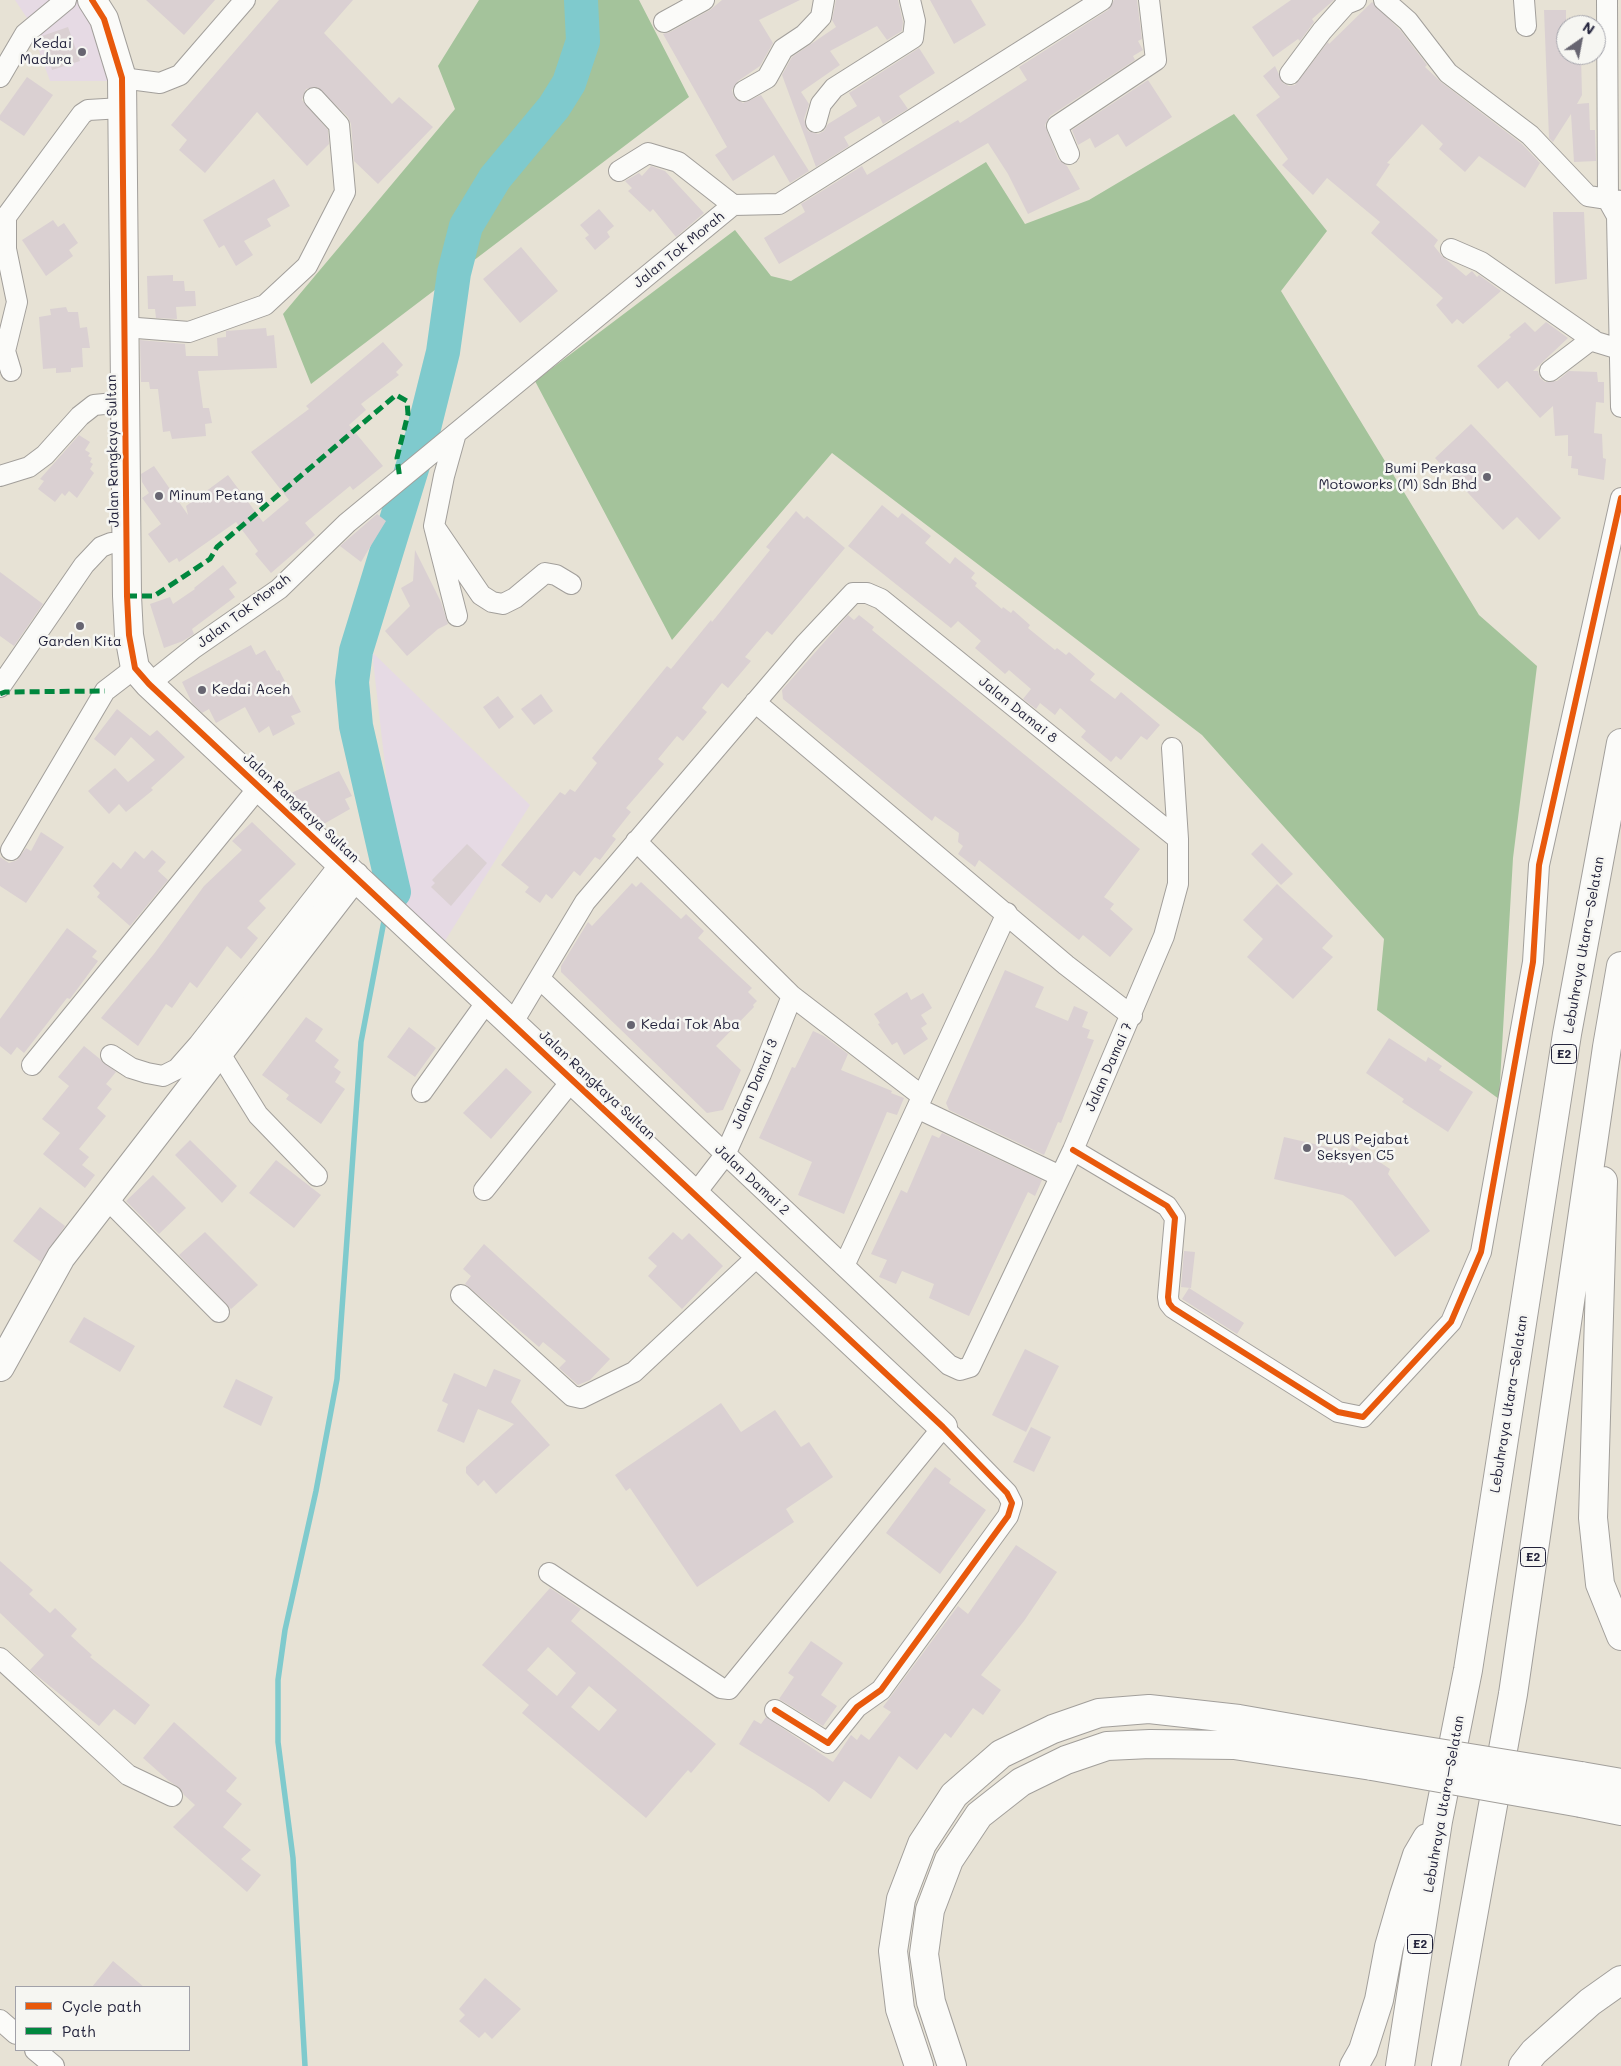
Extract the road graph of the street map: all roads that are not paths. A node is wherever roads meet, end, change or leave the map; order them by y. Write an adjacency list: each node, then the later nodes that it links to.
1 (66, 0): 16 (street)
2 (92, 0): 17 (main road, Jalan Rangkaya Sultan)
3 (245, 0): 17 (street)
4 (704, 0): 13 (street)
5 (824, 0): 18 (street)
6 (910, 0): 21 (street)
7 (1102, 0): 24 (street, Jalan Tok Morah)
8 (1149, 0): 22 (street)
9 (1384, 0): 25 (street)
10 (1524, 0): 14 (street)
11 (1607, 0): 25 (street)
12 (1347, 1): 15 (street)
13 (664, 22)
14 (1526, 26)
15 (1290, 74)
16 (0, 77)
17 (122, 78): 20 (main road, Jalan Rangkaya Sultan)
18 (744, 91)
19 (314, 98): 28 (street)
20 (122, 108): 26 (street); 28 (main road, Jalan Rangkaya Sultan)
21 (816, 122)
22 (1069, 154)
23 (619, 171): 24 (street)
24 (733, 205): 35 (street, Jalan Tok Morah)
25 (1617, 205): 30 (street)
26 (3, 220): 32 (street)
27 (1451, 250): 29 (street)
28 (124, 327): 33 (main road, Jalan Rangkaya Sultan)
29 (1592, 339): 30 (street); 31 (street)
30 (1619, 349): 34 (street)
31 (1550, 370)
32 (12, 371)
33 (124, 402): 36 (street); 39 (main road, Jalan Rangkaya Sultan)
34 (1621, 407)
35 (456, 433): 38 (street); 42 (street, Jalan Tok Morah)
36 (0, 476)
37 (1621, 498): 66 (street)
38 (434, 526): 40 (street); 41 (street)
39 (126, 544): 42 (main road, Jalan Rangkaya Sultan); 43 (street)
40 (571, 584)
41 (457, 616)
42 (142, 676): 47 (main road, Jalan Rangkaya Sultan); 50 (street, Jalan Tok Morah)
43 (0, 687)
44 (755, 702): 48 (street, Jalan Damai 8); 49 (street); 52 (street)
45 (1621, 743): 89 (main road, Lebuhraya Utara–Selatan / E2)
46 (1172, 748): 48 (street, Jalan Damai 7)
47 (259, 787): 51 (main road, Jalan Rangkaya Sultan); 62 (street)
48 (1178, 839): 57 (street, Jalan Damai 7)
49 (636, 841): 54 (street); 55 (street)
50 (11, 850)
51 (348, 870): 56 (main road, Jalan Rangkaya Sultan); 60 (main road); 61 (street)
52 (1007, 913): 57 (street); 65 (street)
53 (1621, 966): 59 (main road, E2)
54 (540, 979): 58 (street); 67 (street, Jalan Damai 2)
55 (792, 996): 65 (street); 67 (street, Jalan Damai 3)
56 (488, 1000): 58 (main road, Jalan Rangkaya Sultan); 64 (street)
57 (1132, 1016): 66 (street, Jalan Damai 7)
58 (513, 1022): 63 (main road, Jalan Rangkaya Sultan)
59 (1607, 1047): 81 (main road); 97 (main road, E2)
60 (219, 1052): 68 (street); 72 (main road)
61 (112, 1055)
62 (32, 1065)
63 (573, 1079): 70 (street); 71 (main road, Jalan Rangkaya Sultan)
64 (422, 1092)
65 (920, 1102): 69 (street); 74 (street)
66 (1072, 1150): 69 (street, Jalan Damai 7)
67 (725, 1155): 71 (street, Jalan Damai 3); 74 (street, Jalan Damai 2)
68 (317, 1176)
69 (1060, 1176): 78 (street, Jalan Damai 7)
70 (484, 1190)
71 (695, 1194): 73 (main road, Jalan Rangkaya Sultan)
72 (106, 1198): 76 (street); 77 (main road)
73 (759, 1255): 75 (street); 79 (main road, Jalan Rangkaya Sultan)
74 (844, 1266): 78 (street, Jalan Damai 2)
75 (461, 1295)
76 (219, 1312)
77 (0, 1367)
78 (970, 1367)
79 (943, 1427): 80 (street); 83 (street)
80 (549, 1573)
81 (1621, 1636)
82 (0, 1658): 87 (street)
83 (775, 1710)
84 (1374, 1755): 86 (main road, bridge); 93 (main road); 94 (main road)
85 (1621, 1783): 86 (main road)
86 (1581, 1790): 88 (main road)
87 (172, 1796)
88 (1621, 1811)
89 (1438, 1821): 95 (main road); 96 (main road, Lebuhraya Utara–Selatan / E2)
90 (1621, 1980): 98 (main road)
91 (0, 2020): 92 (street)
92 (15, 2033)
93 (919, 2066)
94 (952, 2066)
95 (1354, 2066)
96 (1400, 2066)
97 (1446, 2066)
98 (1523, 2066)

